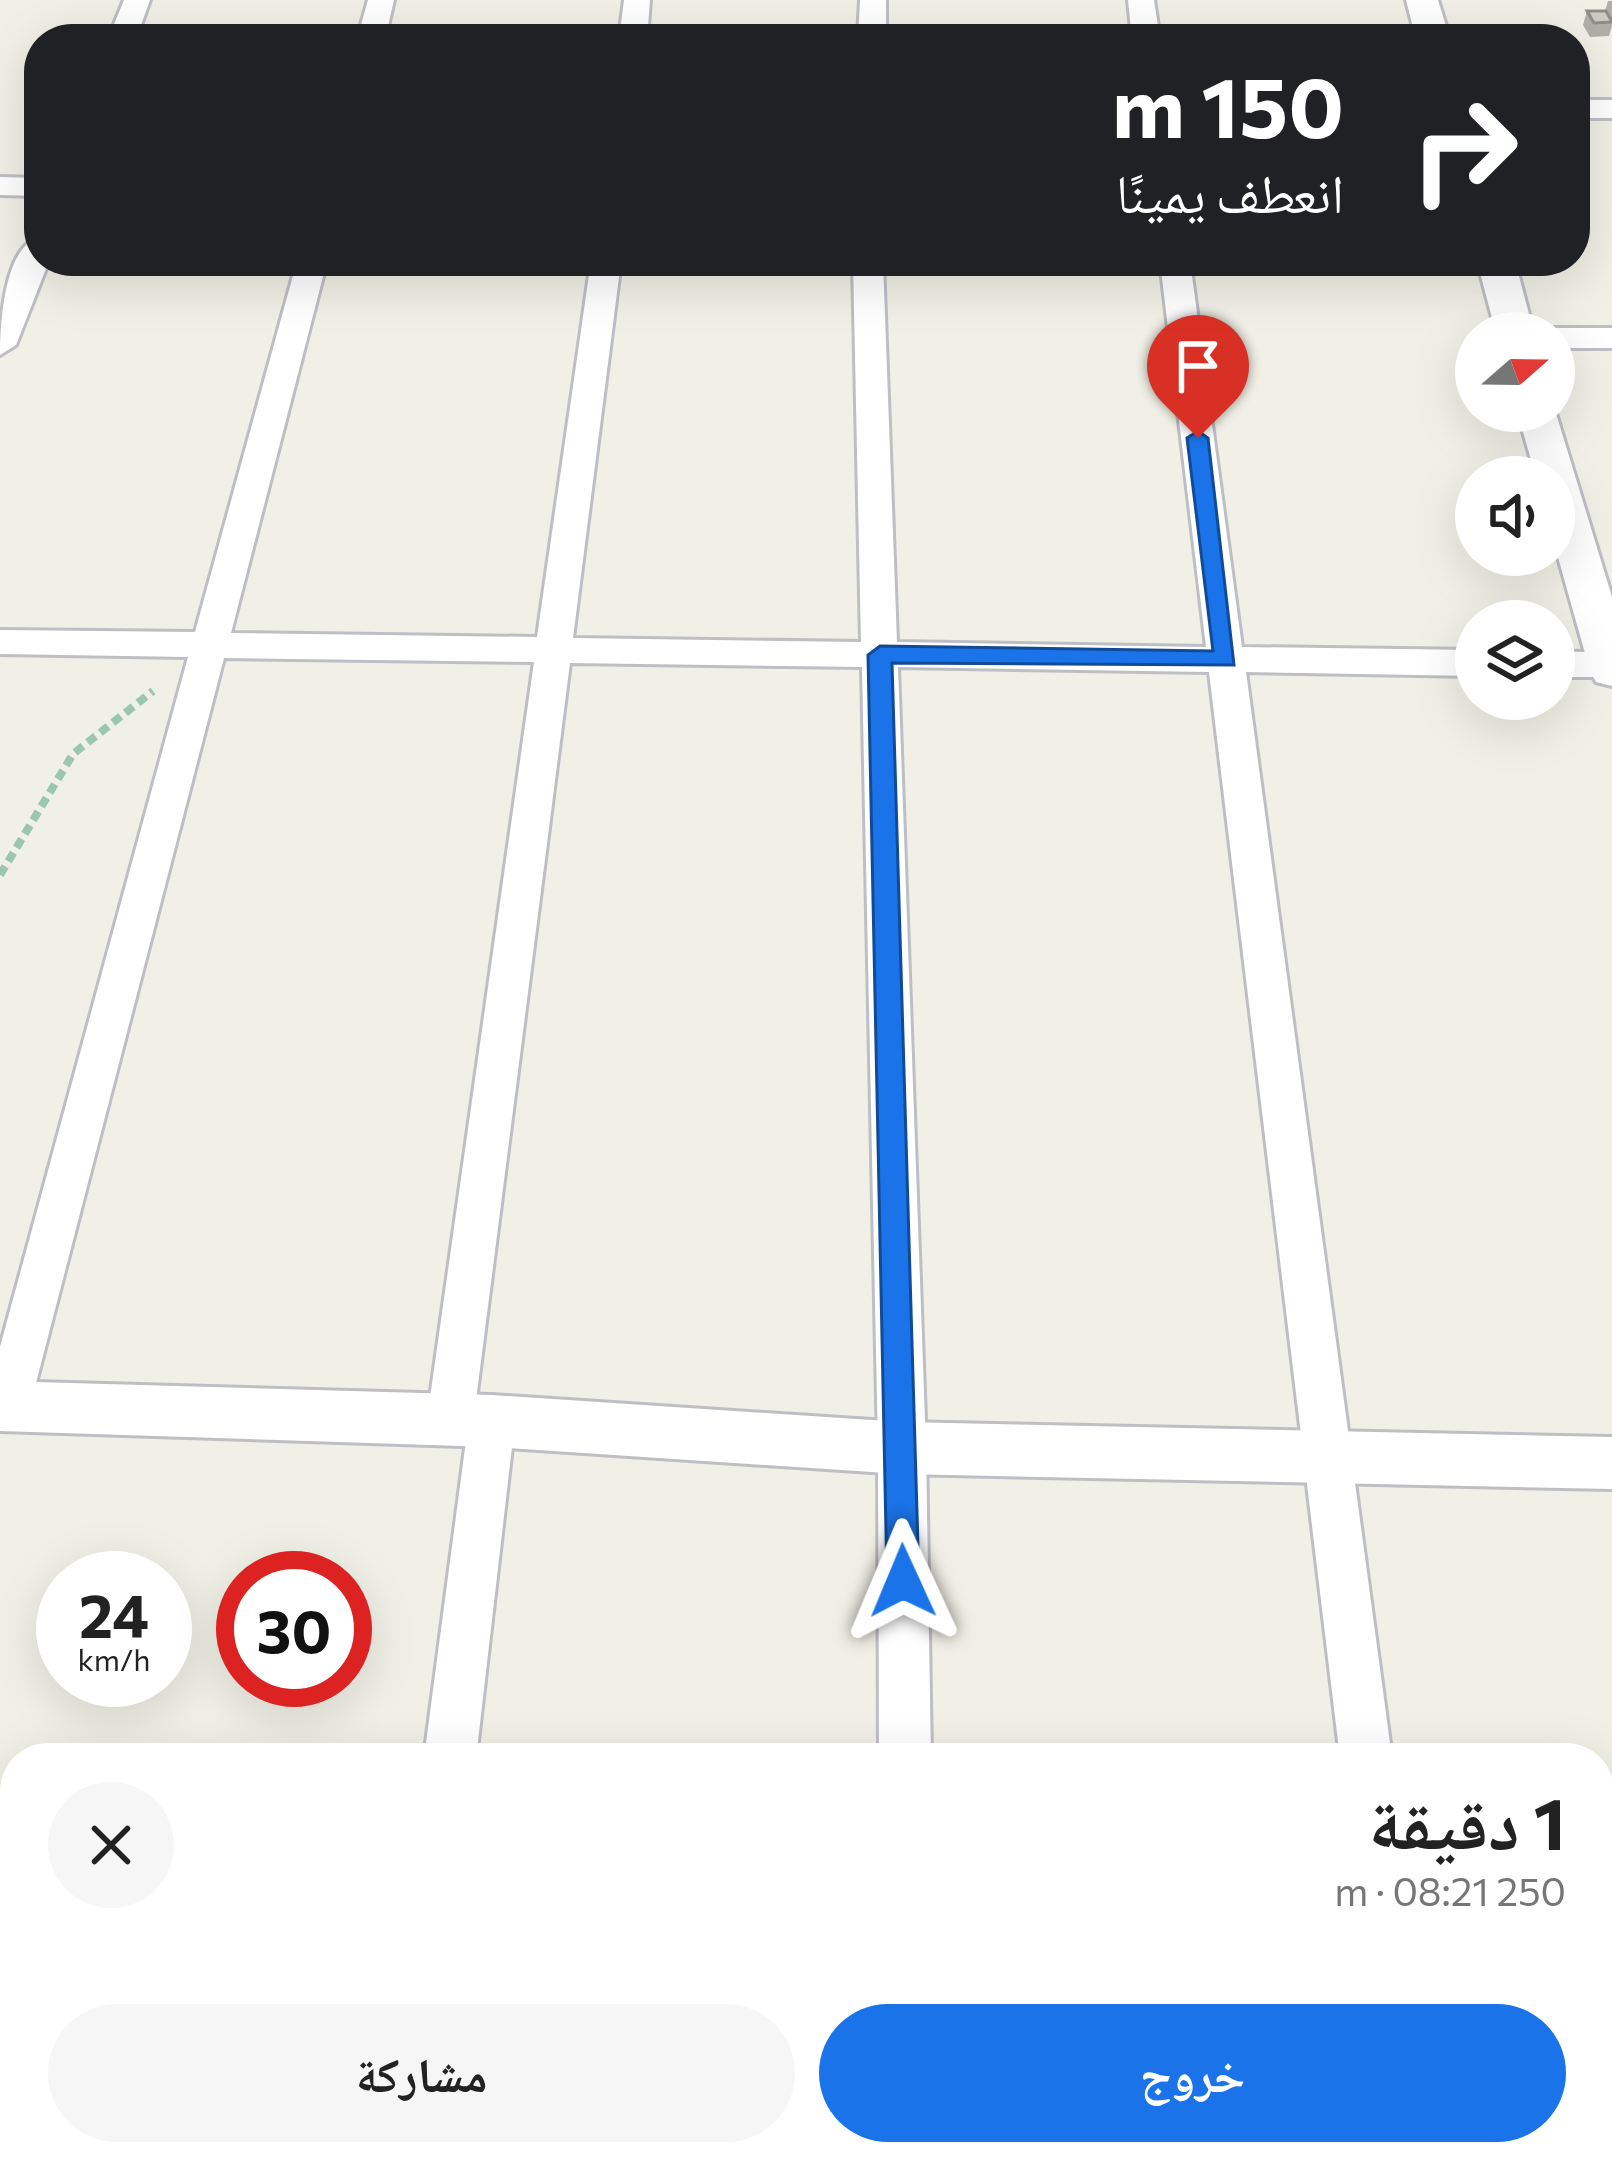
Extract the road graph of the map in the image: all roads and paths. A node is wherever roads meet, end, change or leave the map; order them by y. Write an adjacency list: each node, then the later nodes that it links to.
1 (27, 276): 10 (street)
2 (308, 276): 13 (street)
3 (604, 276): 14 (street)
4 (868, 276): 15 (street)
5 (1177, 276): 16 (street)
6 (1500, 276): 7 (street)
7 (1509, 312)
8 (1575, 338): 9 (street)
9 (1612, 338)
10 (0, 345)
11 (1544, 432): 19 (street)
12 (0, 642): 13 (street)
13 (210, 645): 14 (street); 20 (path); 21 (street)
14 (557, 650): 15 (street); 22 (street)
15 (880, 655): 16 (street); 23 (street)
16 (1226, 660): 17 (street); 24 (street)
17 (1455, 663)
18 (1575, 665): 19 (street)
19 (1611, 668)
20 (0, 875)
21 (4, 1406): 22 (street)
22 (471, 1420): 23 (street); 26 (street)
23 (902, 1448): 24 (street); 27 (street)
24 (1326, 1456): 25 (street); 28 (street)
25 (1612, 1462)
26 (451, 1743)
27 (905, 1743)
28 (1364, 1743)

